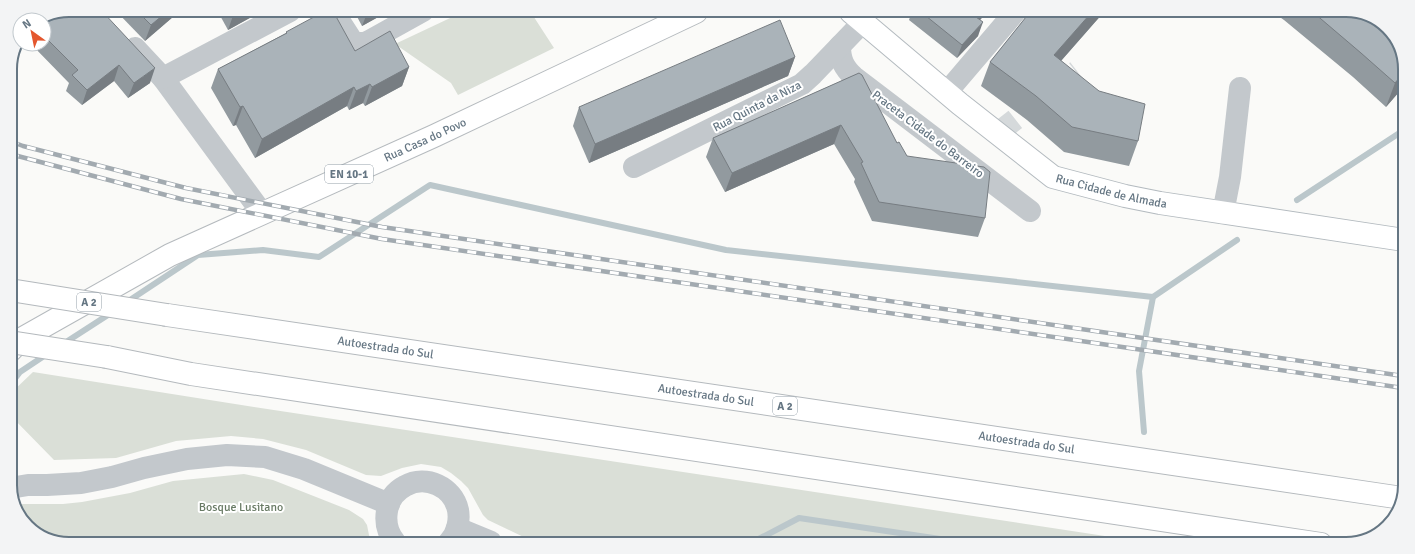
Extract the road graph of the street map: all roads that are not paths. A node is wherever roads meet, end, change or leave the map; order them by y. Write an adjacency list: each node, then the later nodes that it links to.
1 (277, 17): 9 (street)
2 (337, 17): 3 (street)
3 (412, 17)
4 (685, 17): 14 (main road, Rua Casa do Povo / EN 10-1)
5 (857, 17): 8 (street, Rua Quinta da Niza); 11 (main road, Rua Cidade de Almada)
6 (1011, 17): 11 (street)
7 (120, 33): 9 (street)
8 (840, 46): 12 (street, Rua Quinta da Niza); 13 (street, Praceta Cidade do Barreiro)
9 (163, 78): 14 (street)
10 (1240, 88): 15 (street)
11 (947, 92): 15 (main road, Rua Cidade de Almada)
12 (634, 167)
13 (1030, 211)
14 (262, 213): 19 (main road, Rua Casa do Povo / EN 10-1)
15 (1223, 213): 16 (main road, Rua Cidade de Almada)
16 (1398, 235)
17 (17, 291): 21 (main road, Autoestrada do Sul / A 2, bridge)
18 (17, 343): 26 (main road, bridge)
19 (17, 344)
20 (17, 483): 22 (street)
21 (1396, 497)
22 (388, 504): 23 (street); 24 (street)
23 (453, 535): 25 (street)
24 (391, 537)
25 (464, 537)
26 (1274, 537)

